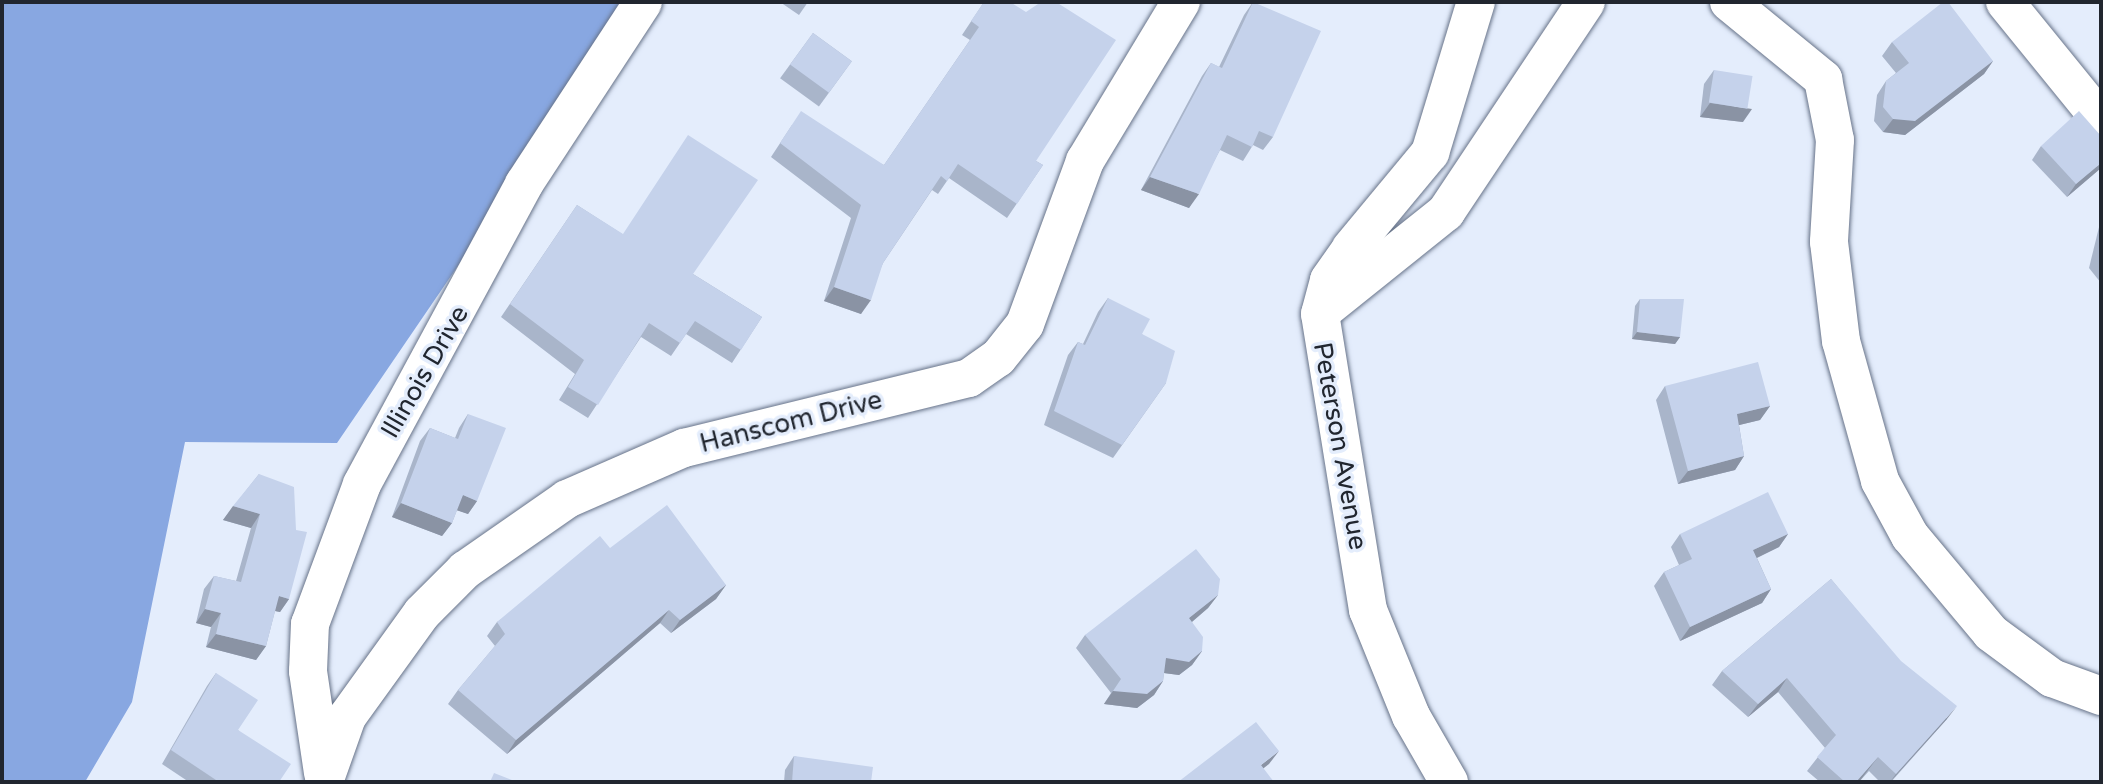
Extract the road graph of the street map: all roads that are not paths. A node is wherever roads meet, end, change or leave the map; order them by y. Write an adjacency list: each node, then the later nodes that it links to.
1 (643, 2): 10 (street, Illinois Drive)
2 (1181, 2): 10 (street, Hanscom Drive)
3 (1476, 2): 8 (street)
4 (1586, 2): 8 (street, Peterson Avenue)
5 (1729, 2): 9 (street)
6 (2005, 2): 7 (street)
7 (2101, 120)
8 (1320, 314): 11 (street, Peterson Avenue)
9 (2101, 696)
10 (323, 779)
11 (1449, 782)

